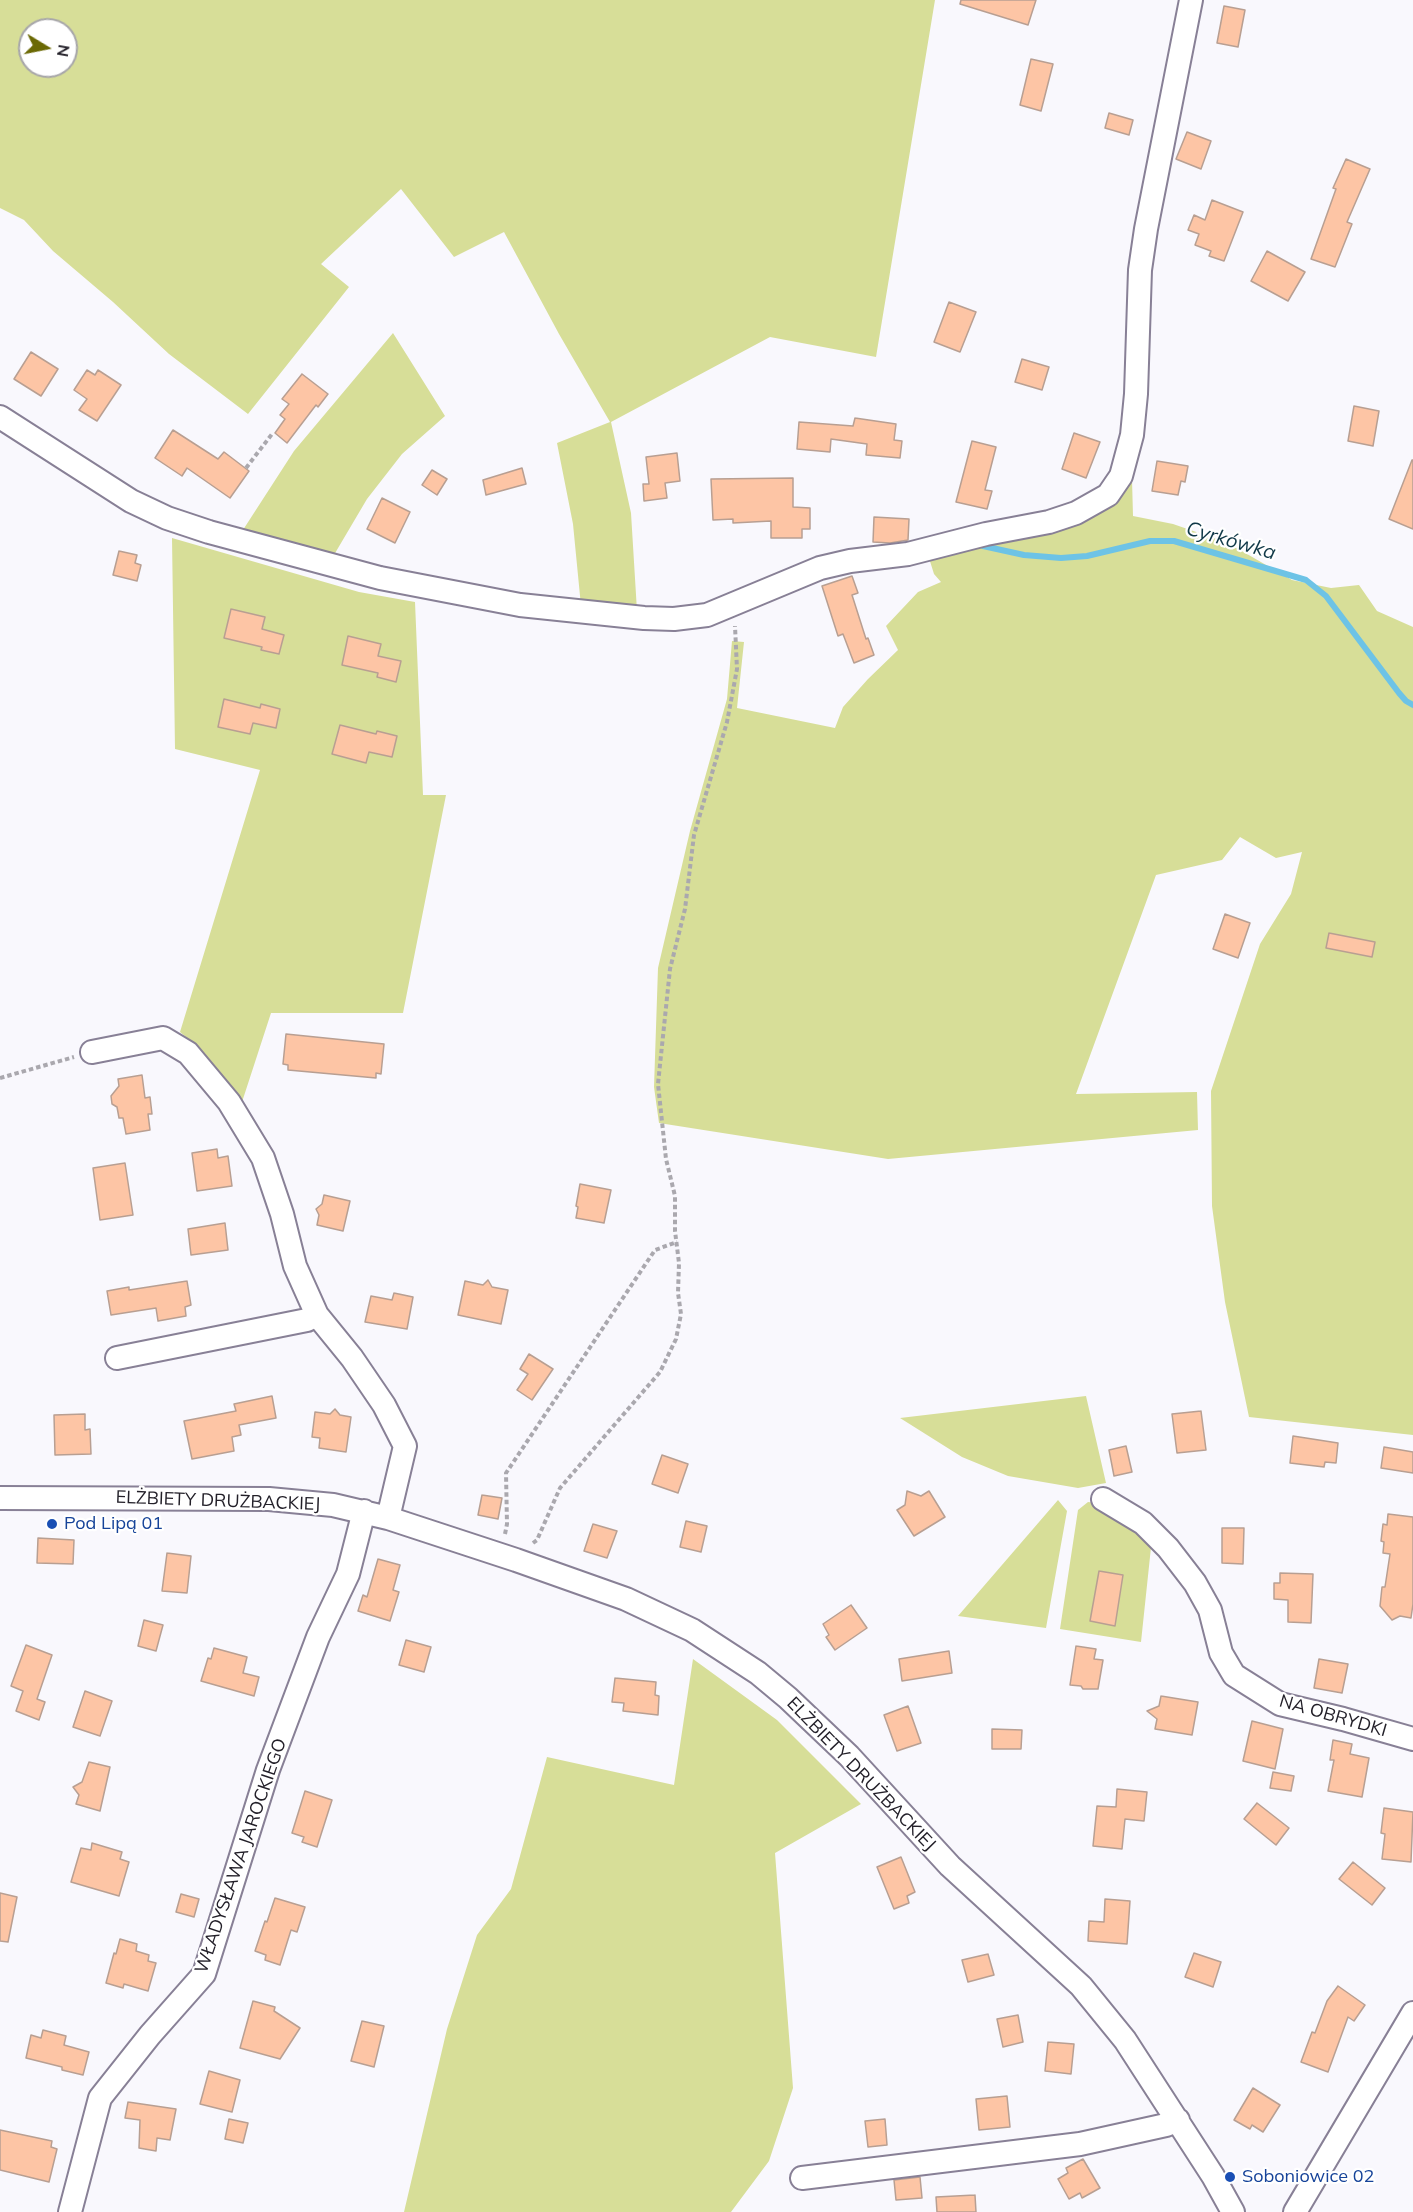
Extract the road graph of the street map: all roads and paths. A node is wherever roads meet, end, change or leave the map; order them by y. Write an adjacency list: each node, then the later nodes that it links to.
1 (1191, 0): 5 (street)
2 (0, 417): 5 (street)
3 (272, 434): 4 (path)
4 (246, 468)
5 (734, 604): 8 (path)
6 (92, 1052): 7 (path); 9 (street)
7 (0, 1078)
8 (677, 1242): 15 (path); 15 (path)
9 (317, 1315): 10 (street); 14 (street)
10 (117, 1358)
11 (0, 1498): 13 (street, ELŻBIETY DRUŻBACKIEJ)
12 (1103, 1499): 16 (street, NA OBRYDKI)
13 (364, 1511): 14 (street, ELŻBIETY DRUŻBACKIEJ); 20 (street, WŁADYSŁAWA JAROCKIEGO)
14 (388, 1518): 15 (street, ELŻBIETY DRUŻBACKIEJ)
15 (507, 1557): 18 (street, ELŻBIETY DRUŻBACKIEJ)
16 (1413, 1739)
17 (1413, 2013): 22 (street)
18 (1178, 2120): 19 (street); 21 (street, ELŻBIETY DRUŻBACKIEJ)
19 (802, 2178)
20 (70, 2212)
21 (1233, 2212)
22 (1295, 2212)

